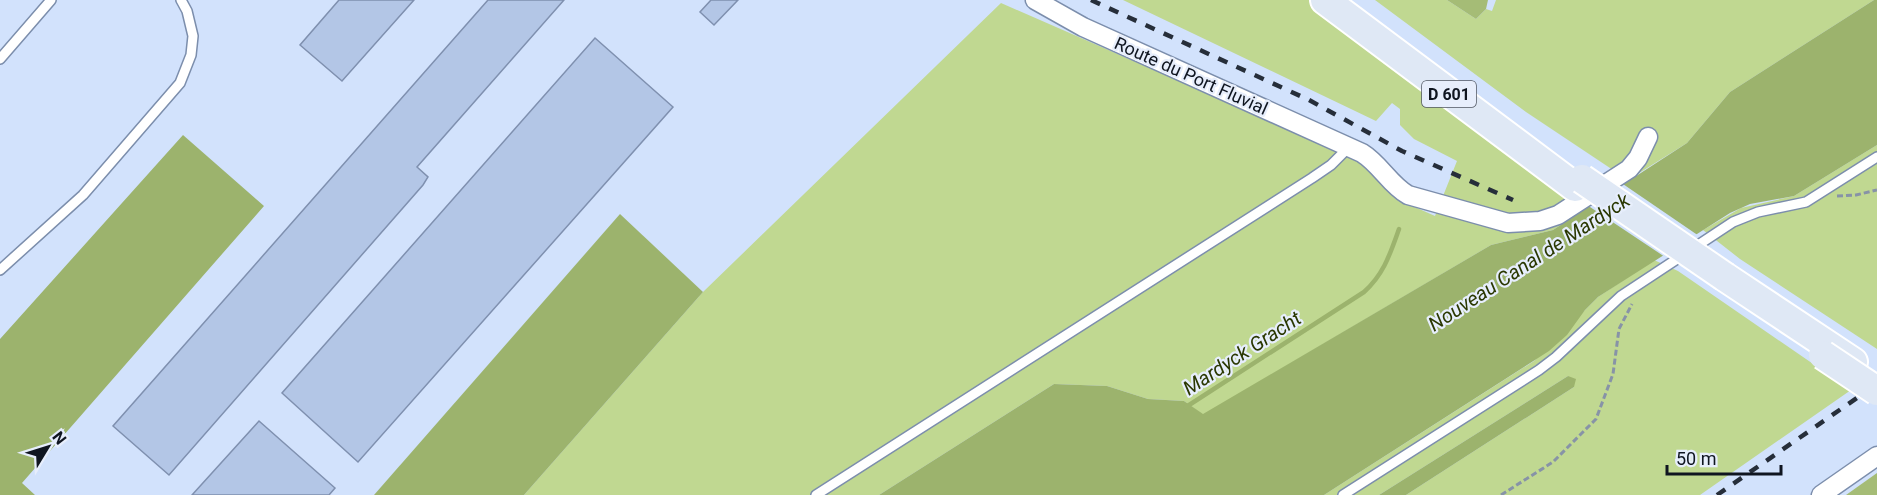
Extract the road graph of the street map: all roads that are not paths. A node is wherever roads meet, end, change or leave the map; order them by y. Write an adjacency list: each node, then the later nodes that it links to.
1 (51, 0): 6 (lane)
2 (181, 0): 11 (lane)
3 (1035, 0): 8 (street, Route du Port Fluvial)
4 (1325, 0): 10 (main road, D 601)
5 (1343, 0): 10 (main road, D 601)
6 (0, 59)
7 (1648, 137): 8 (street, Route du Port Fluvial)
8 (1349, 147): 16 (lane)
9 (1877, 158): 17 (lane)
10 (1578, 183): 12 (main road, D 601)
11 (0, 270)
12 (1827, 352): 13 (main road, D 601); 14 (main road, D 601, bridge)
13 (1877, 378)
14 (1877, 391)
15 (1877, 456): 18 (street)
16 (816, 495)
17 (1343, 495)
18 (1821, 495)

